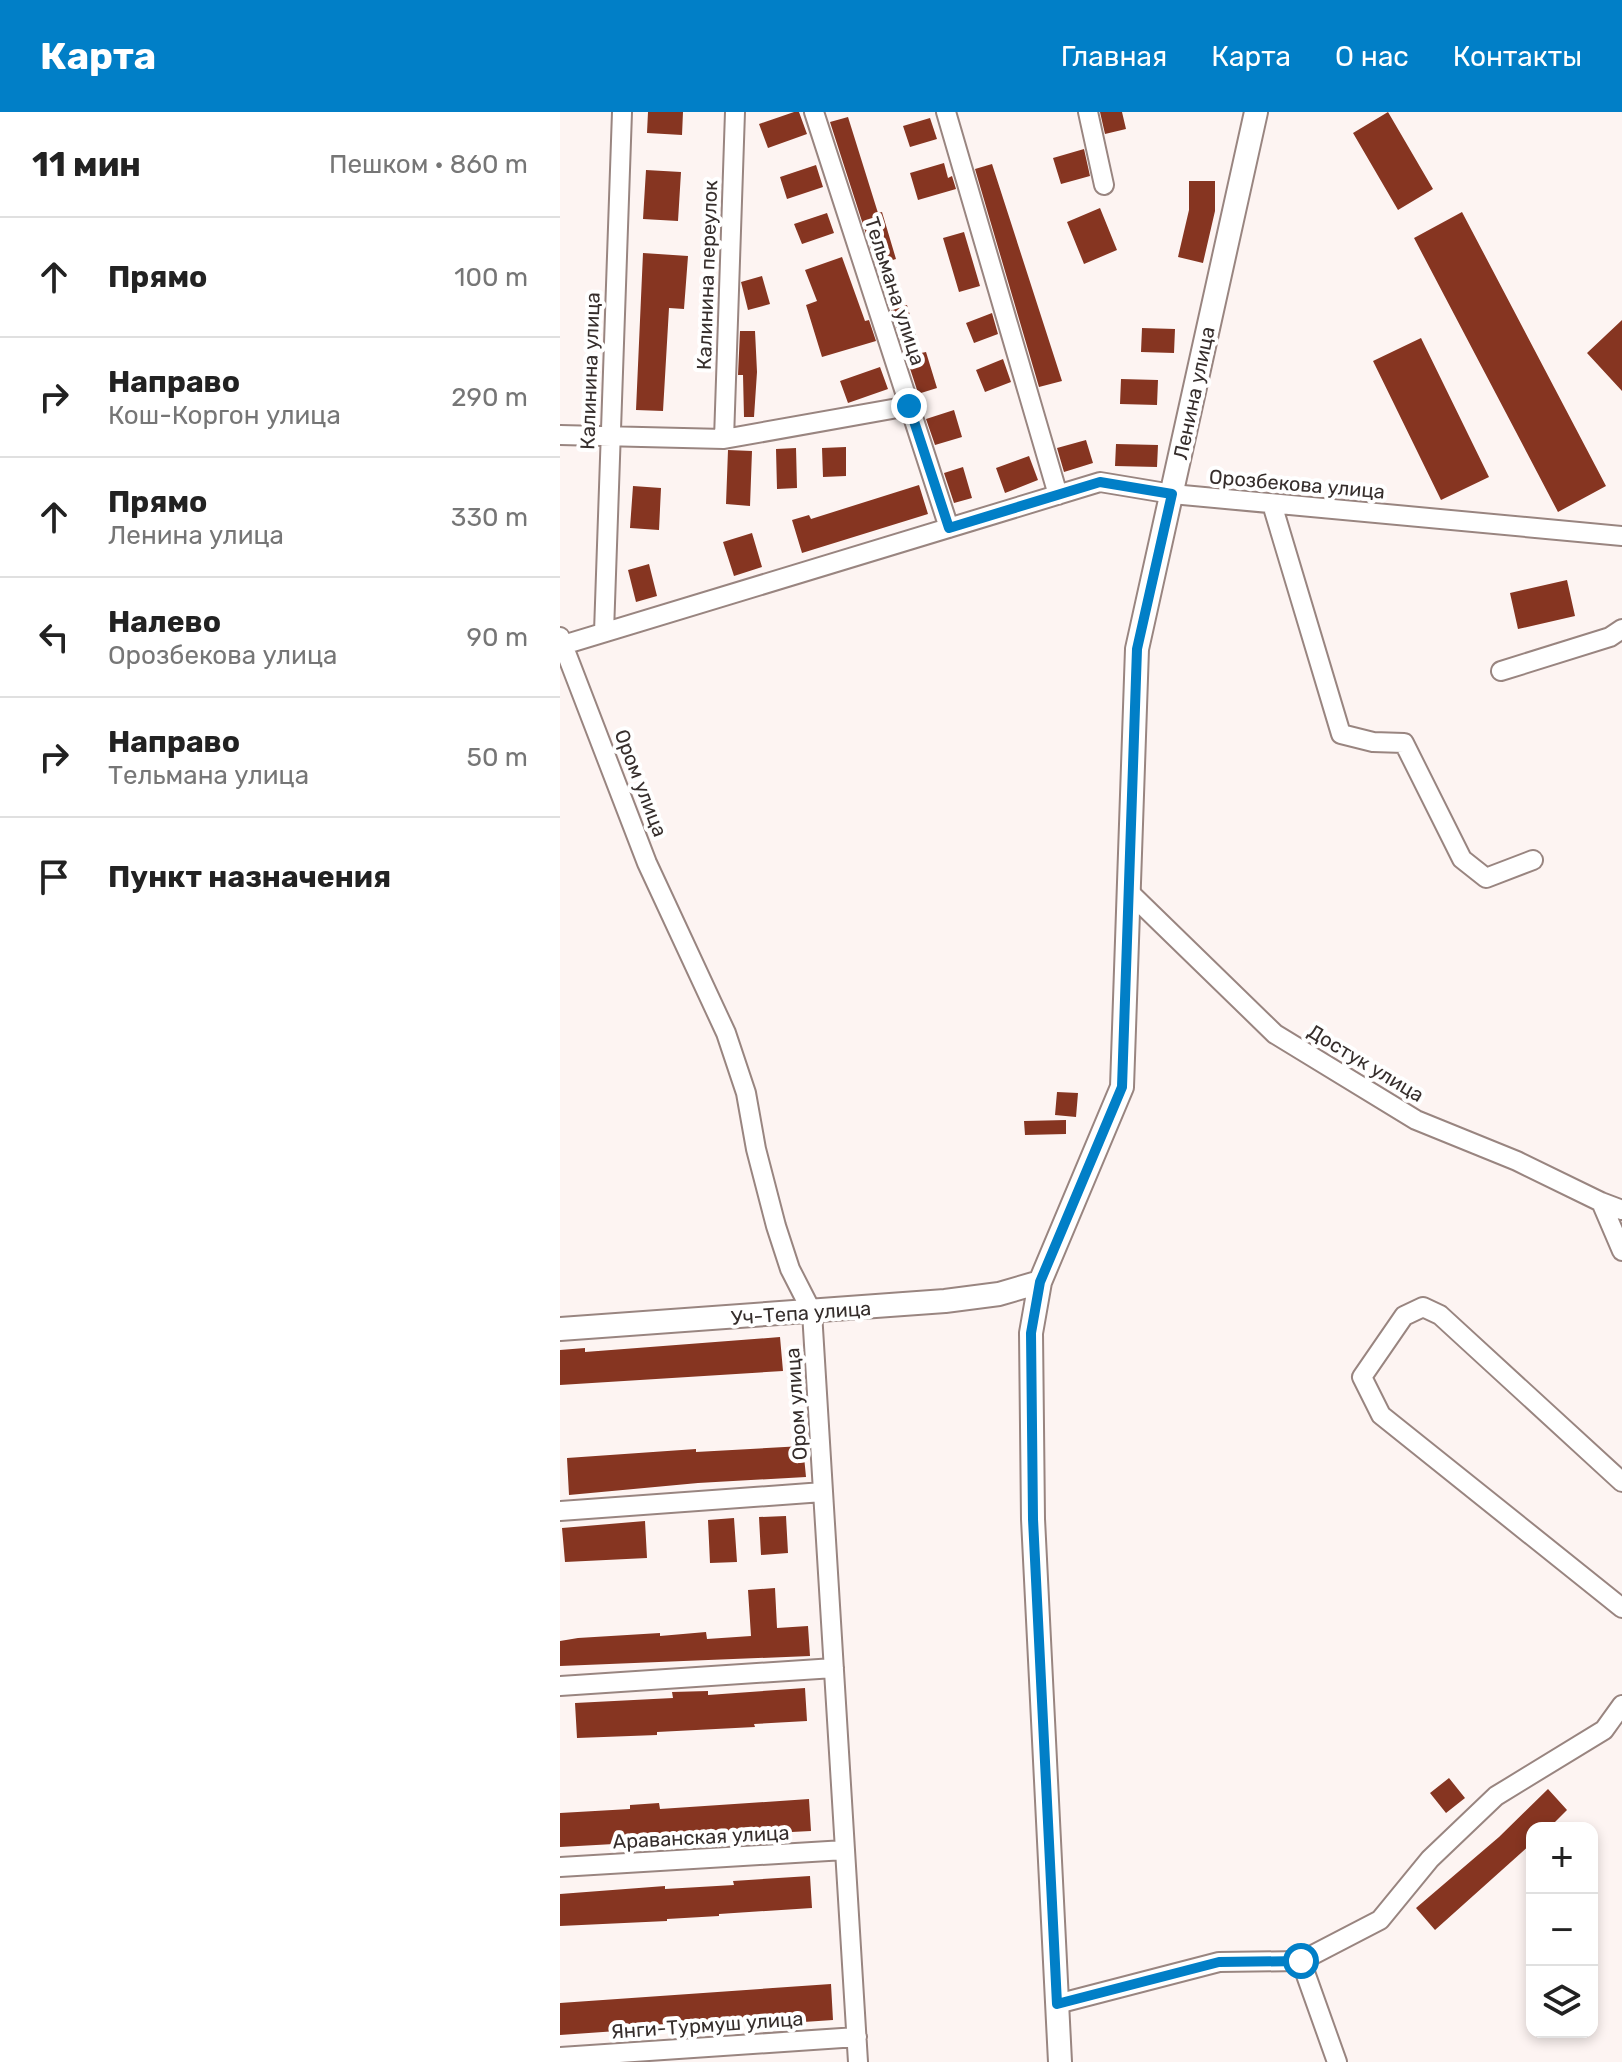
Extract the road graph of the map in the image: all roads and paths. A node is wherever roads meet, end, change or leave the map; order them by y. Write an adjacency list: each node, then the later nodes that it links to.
1 (622, 112): 10 (street, Калинина улица)
2 (735, 112): 11 (street, Калинина переулок)
3 (946, 112): 13 (street)
4 (1088, 112): 7 (street)
5 (1256, 112): 12 (street, Ленина улица)
6 (816, 113): 8 (street, Тельмана улица)
7 (1104, 185)
8 (909, 406): 11 (street); 15 (street, Тельмана улица)
9 (560, 435): 10 (street)
10 (610, 437): 11 (street); 18 (street, Калинина улица)
11 (724, 439)
12 (1172, 494): 13 (street, Орозбекова улица); 14 (street, Орозбекова улица); 22 (street, Ленина улица)
13 (1058, 495): 15 (street, Орозбекова улица)
14 (1272, 504): 16 (street, Орозбекова улица); 21 (street)
15 (949, 528): 18 (street, Орозбекова улица)
16 (1622, 536)
17 (1622, 629): 20 (street)
18 (604, 632): 19 (street, Орозбекова улица)
19 (561, 643): 27 (street, Ором улица)
20 (1501, 671)
21 (1533, 860)
22 (1129, 892): 23 (street, Достук улица); 26 (street, Ленина улица)
23 (1601, 1202): 24 (street, Достук улица); 25 (street)
24 (1622, 1210)
25 (1622, 1251)
26 (1040, 1282): 27 (street, Уч-Тепа улица); 39 (street, Ленина улица)
27 (812, 1312): 28 (street, Уч-Тепа улица); 30 (street, Ором улица)
28 (560, 1329)
29 (1622, 1482): 32 (street)
30 (823, 1492): 31 (street); 33 (street, Ором улица)
31 (560, 1511)
32 (1622, 1608)
33 (834, 1668): 34 (street); 36 (street, Ором улица)
34 (560, 1686)
35 (1622, 1705): 38 (street)
36 (845, 1850): 37 (street, Араванская улица); 40 (street, Ором улица)
37 (560, 1867)
38 (1301, 1961): 39 (street); 44 (street)
39 (1057, 2004): 43 (street, Ленина улица)
40 (857, 2037): 41 (street, Янги-Турмуш улица); 42 (street, Ором улица)
41 (560, 2057)
42 (858, 2062)
43 (1060, 2062)
44 (1337, 2062)

